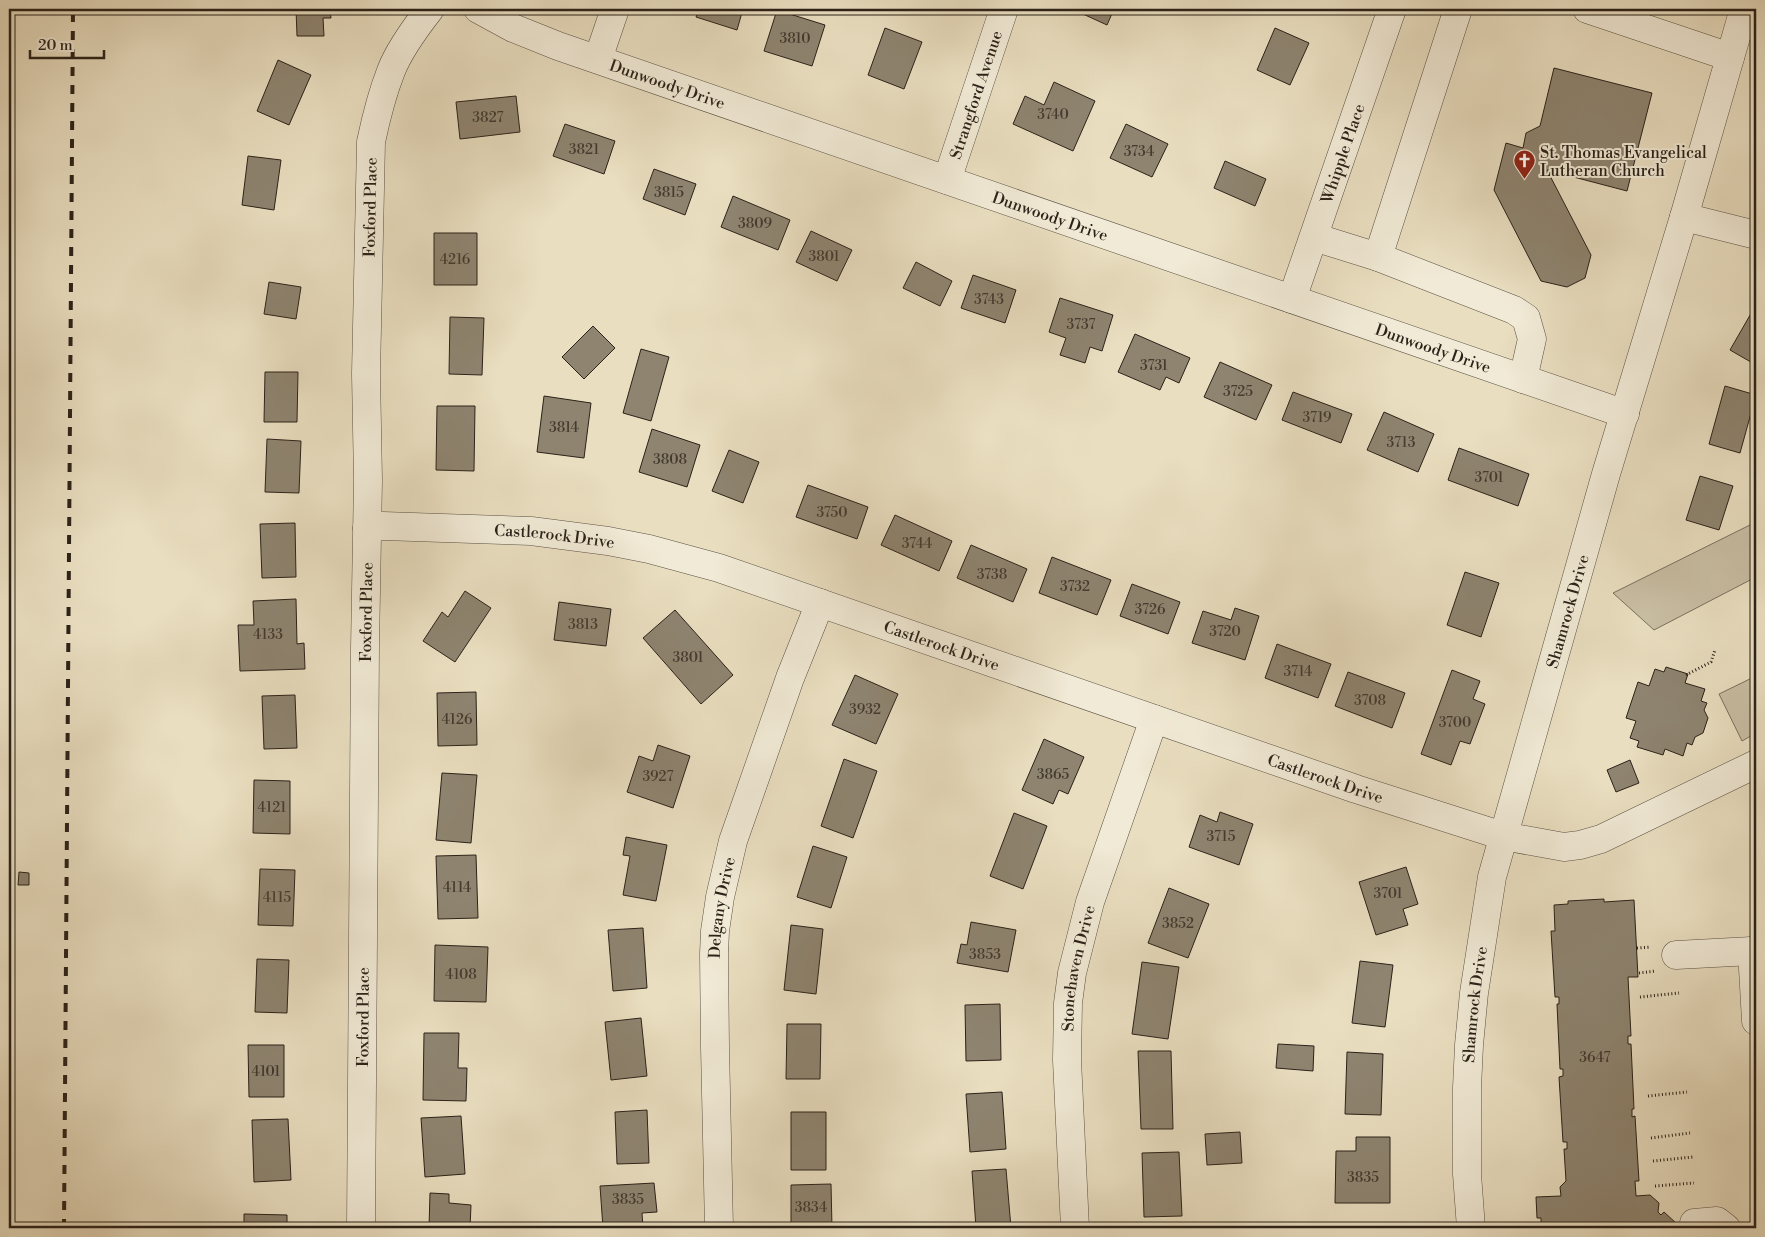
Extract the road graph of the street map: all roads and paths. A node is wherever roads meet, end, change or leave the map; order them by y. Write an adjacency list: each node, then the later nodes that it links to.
1 (430, 9): 19 (street, Foxford Place)
2 (478, 9): 10 (street, Dunwoody Drive)
3 (615, 9): 10 (street)
4 (1004, 9): 11 (street, Strangford Avenue)
5 (1392, 9): 14 (street, Whipple Place)
6 (1458, 9): 15 (street)
7 (1587, 9): 9 (street)
8 (1744, 9): 9 (street, Shamrock Drive)
9 (1730, 57): 12 (street, Shamrock Drive)
10 (598, 59): 11 (street, Dunwoody Drive)
11 (946, 180): 16 (street, Dunwoody Drive)
12 (1684, 217): 13 (street); 18 (street, Shamrock Drive)
13 (1756, 235)
14 (1314, 237): 15 (street); 16 (street, Whipple Place)
15 (1378, 257): 17 (street)
16 (1292, 300): 17 (street, Dunwoody Drive)
17 (1523, 379): 18 (street, Dunwoody Drive)
18 (1625, 414): 25 (street, Shamrock Drive)
19 (367, 528): 20 (street, Castlerock Drive); 40 (street, Foxford Place)
20 (820, 603): 23 (street, Castlerock Drive); 41 (street, Delgany Drive)
21 (1715, 650): 22 (path)
22 (1686, 675)
23 (1154, 719): 25 (street, Castlerock Drive); 42 (street, Stonehaven Drive)
24 (1756, 764): 25 (street, Castlerock Drive)
25 (1503, 836): 43 (street, Shamrock Drive)
26 (1754, 951): 27 (street); 30 (street)
27 (1676, 955)
28 (1679, 993): 29 (path)
29 (1640, 996)
30 (1756, 1021)
31 (1688, 1092): 32 (path)
32 (1648, 1096)
33 (1690, 1133): 34 (path)
34 (1651, 1138)
35 (1692, 1157): 36 (path)
36 (1652, 1161)
37 (1694, 1183): 38 (path)
38 (1655, 1186)
39 (1694, 1223): 44 (street)
40 (361, 1228)
41 (719, 1228)
42 (1075, 1228)
43 (1471, 1228)
44 (1726, 1228)

